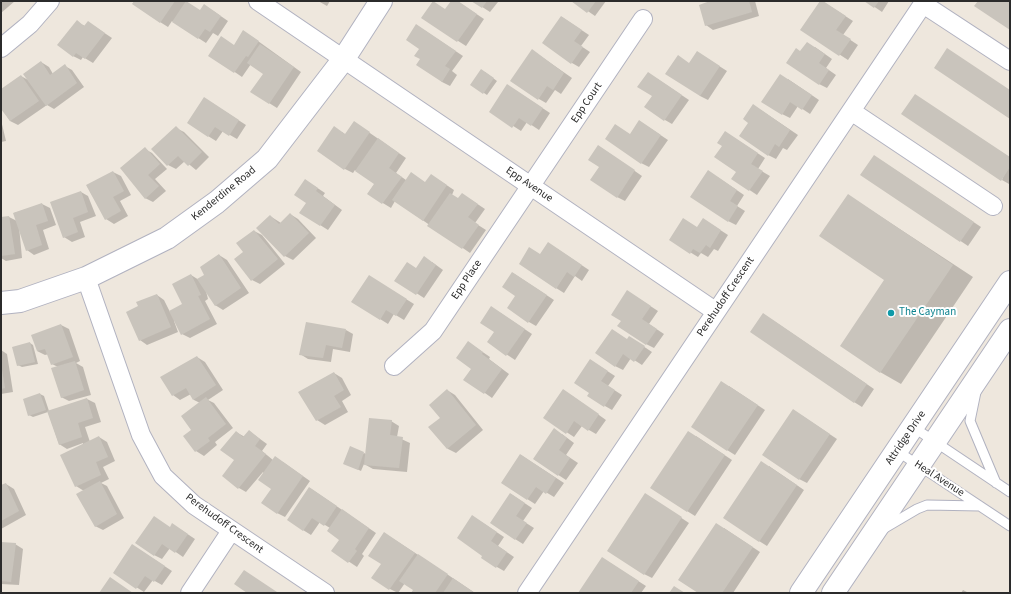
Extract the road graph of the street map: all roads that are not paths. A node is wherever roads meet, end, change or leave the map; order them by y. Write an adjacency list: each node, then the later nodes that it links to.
1 (50, 1): 6 (street)
2 (258, 1): 7 (street, Epp Avenue)
3 (381, 1): 7 (main road, Kenderdine Road)
4 (924, 2): 8 (street); 9 (street, Perehudoff Crescent)
5 (643, 20): 10 (street, Epp Court)
6 (1, 48)
7 (343, 60): 10 (street, Epp Avenue); 12 (main road, Kenderdine Road)
8 (1010, 61)
9 (851, 111): 11 (street); 15 (street, Perehudoff Crescent)
10 (531, 187): 15 (street, Epp Avenue); 17 (street, Epp Place)
11 (993, 206)
12 (86, 278): 14 (main road, Kenderdine Road); 27 (street, Perehudoff Crescent)
13 (1010, 282): 19 (main road, Attridge Drive)
14 (1, 303)
15 (715, 311): 31 (street, Perehudoff Crescent)
16 (1010, 330): 18 (main road)
17 (394, 366)
18 (978, 379): 20 (main road); 23 (lane)
19 (913, 427): 20 (lane); 21 (main road, Attridge Drive)
20 (935, 442): 22 (main road); 23 (lane)
21 (897, 451): 22 (lane, Heal Avenue); 32 (main road, Attridge Drive)
22 (919, 466): 25 (lane, Heal Avenue); 28 (main road)
23 (996, 483): 24 (lane)
24 (1010, 492)
25 (981, 506): 26 (lane, Heal Avenue); 28 (lane, Heal Avenue)
26 (1010, 526)
27 (231, 531): 29 (street); 30 (street, Perehudoff Crescent)
28 (872, 536): 33 (main road)
29 (190, 593)
30 (325, 593)
31 (527, 593)
32 (801, 593)
33 (833, 593)

